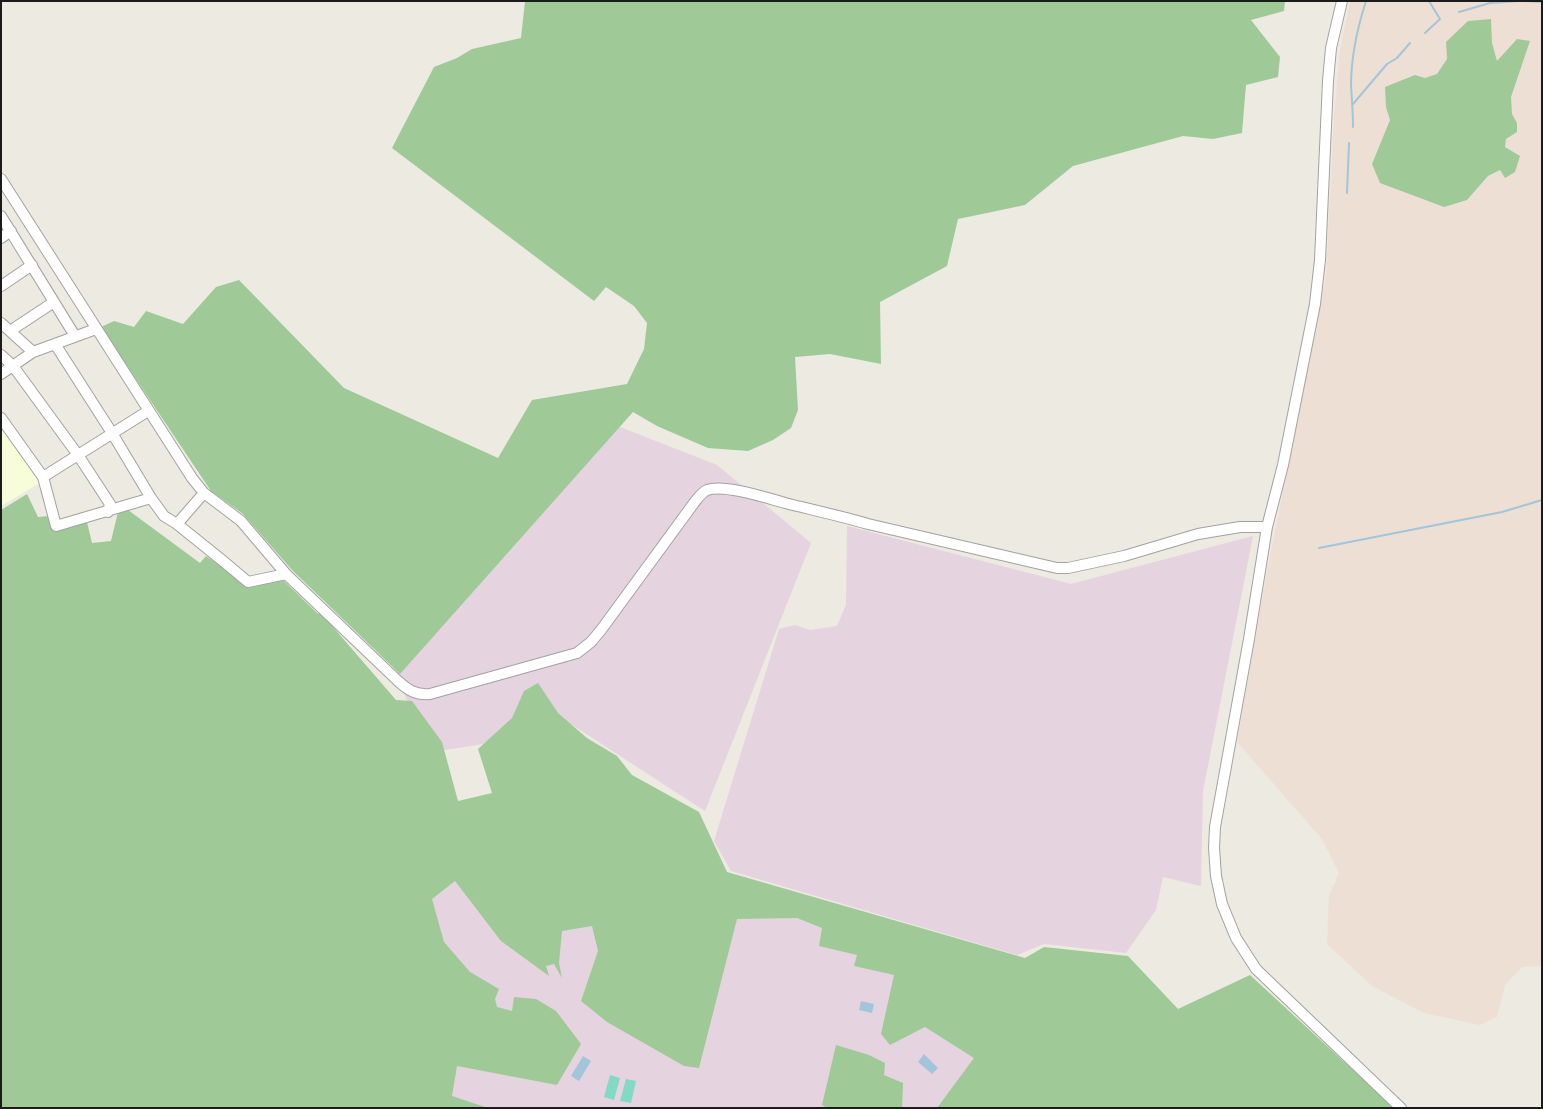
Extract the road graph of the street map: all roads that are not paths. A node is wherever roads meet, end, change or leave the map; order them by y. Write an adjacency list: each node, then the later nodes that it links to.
1 (1342, 1): 27 (street)
2 (1, 179): 10 (street)
3 (1, 216): 4 (street)
4 (11, 231): 5 (street); 6 (street)
5 (1, 238)
6 (32, 266): 7 (street); 8 (street)
7 (1, 286)
8 (54, 302): 11 (street); 12 (street)
9 (1, 323): 11 (street)
10 (96, 329): 12 (street); 18 (street)
11 (10, 331): 14 (street)
12 (75, 336): 13 (street)
13 (55, 344): 14 (street); 20 (street)
14 (33, 352): 16 (street)
15 (1, 355): 16 (street)
16 (13, 366): 17 (street); 21 (street)
17 (1, 374)
18 (148, 411): 20 (street); 23 (street)
19 (1, 418): 22 (street)
20 (112, 433): 21 (street); 24 (street)
21 (78, 455): 22 (street); 25 (street)
22 (43, 477): 25 (street)
23 (204, 493): 26 (street); 28 (street)
24 (151, 498): 25 (street); 26 (street)
25 (108, 512)
26 (177, 524): 28 (street)
27 (1267, 527): 28 (street); 29 (street)
28 (286, 574)
29 (1401, 1108)

